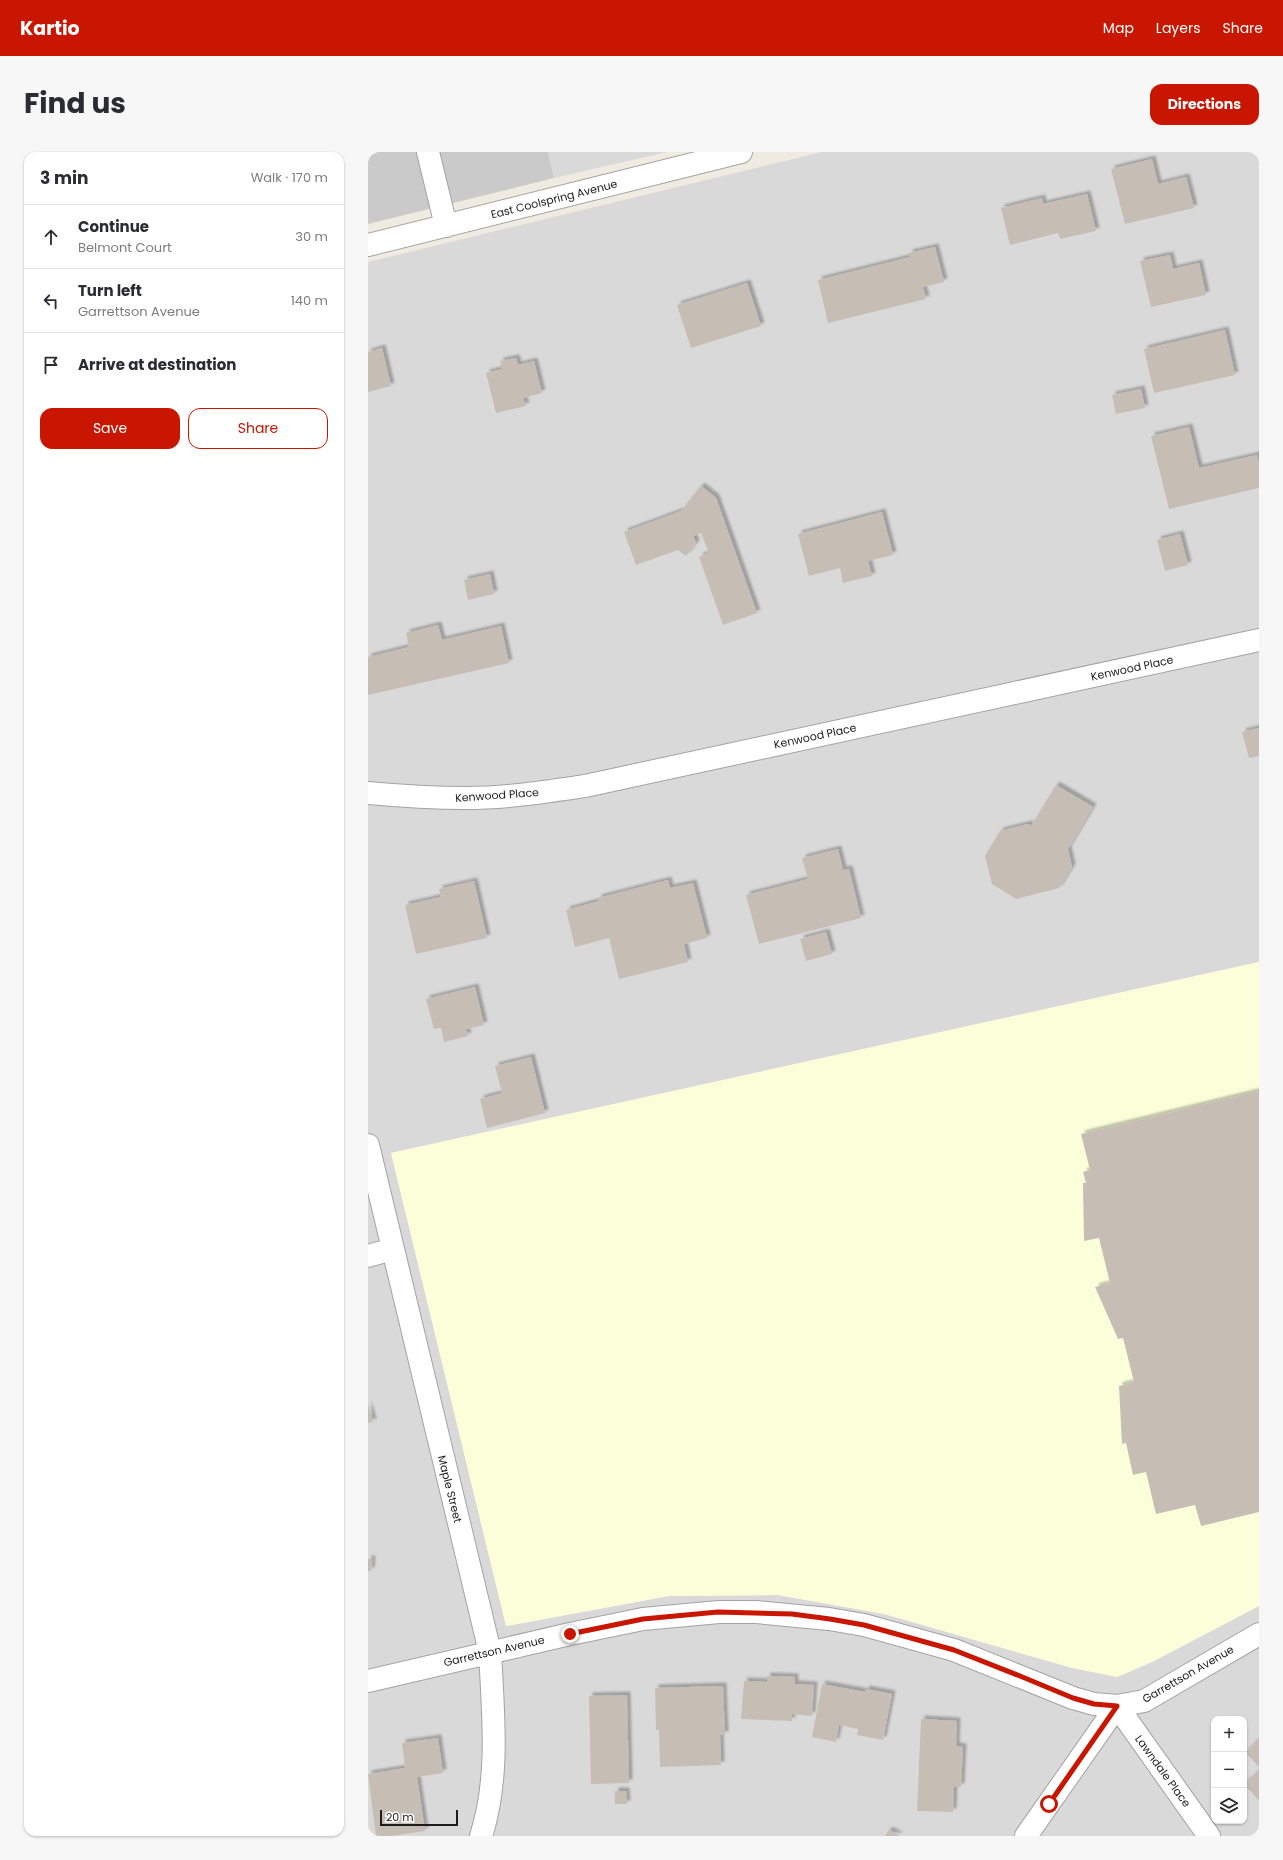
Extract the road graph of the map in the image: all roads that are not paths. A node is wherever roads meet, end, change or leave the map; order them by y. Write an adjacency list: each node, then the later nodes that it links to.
1 (428, 152): 3 (street)
2 (740, 152): 3 (street, East Coolspring Avenue)
3 (446, 226): 4 (street, East Coolspring Avenue)
4 (368, 245)
5 (1259, 640): 6 (street, Kenwood Place)
6 (368, 793)
7 (368, 1145): 8 (street, Maple Street)
8 (393, 1250): 9 (street); 11 (street, Maple Street)
9 (368, 1256)
10 (1259, 1634): 13 (street, Garrettson Avenue)
11 (490, 1652): 12 (street, Garrettson Avenue); 13 (street, Garrettson Avenue); 14 (street, Maple Street)
12 (368, 1681)
13 (1117, 1706): 15 (street); 16 (street, Lawndale Place)
14 (481, 1836)
15 (1026, 1836)
16 (1209, 1836)

